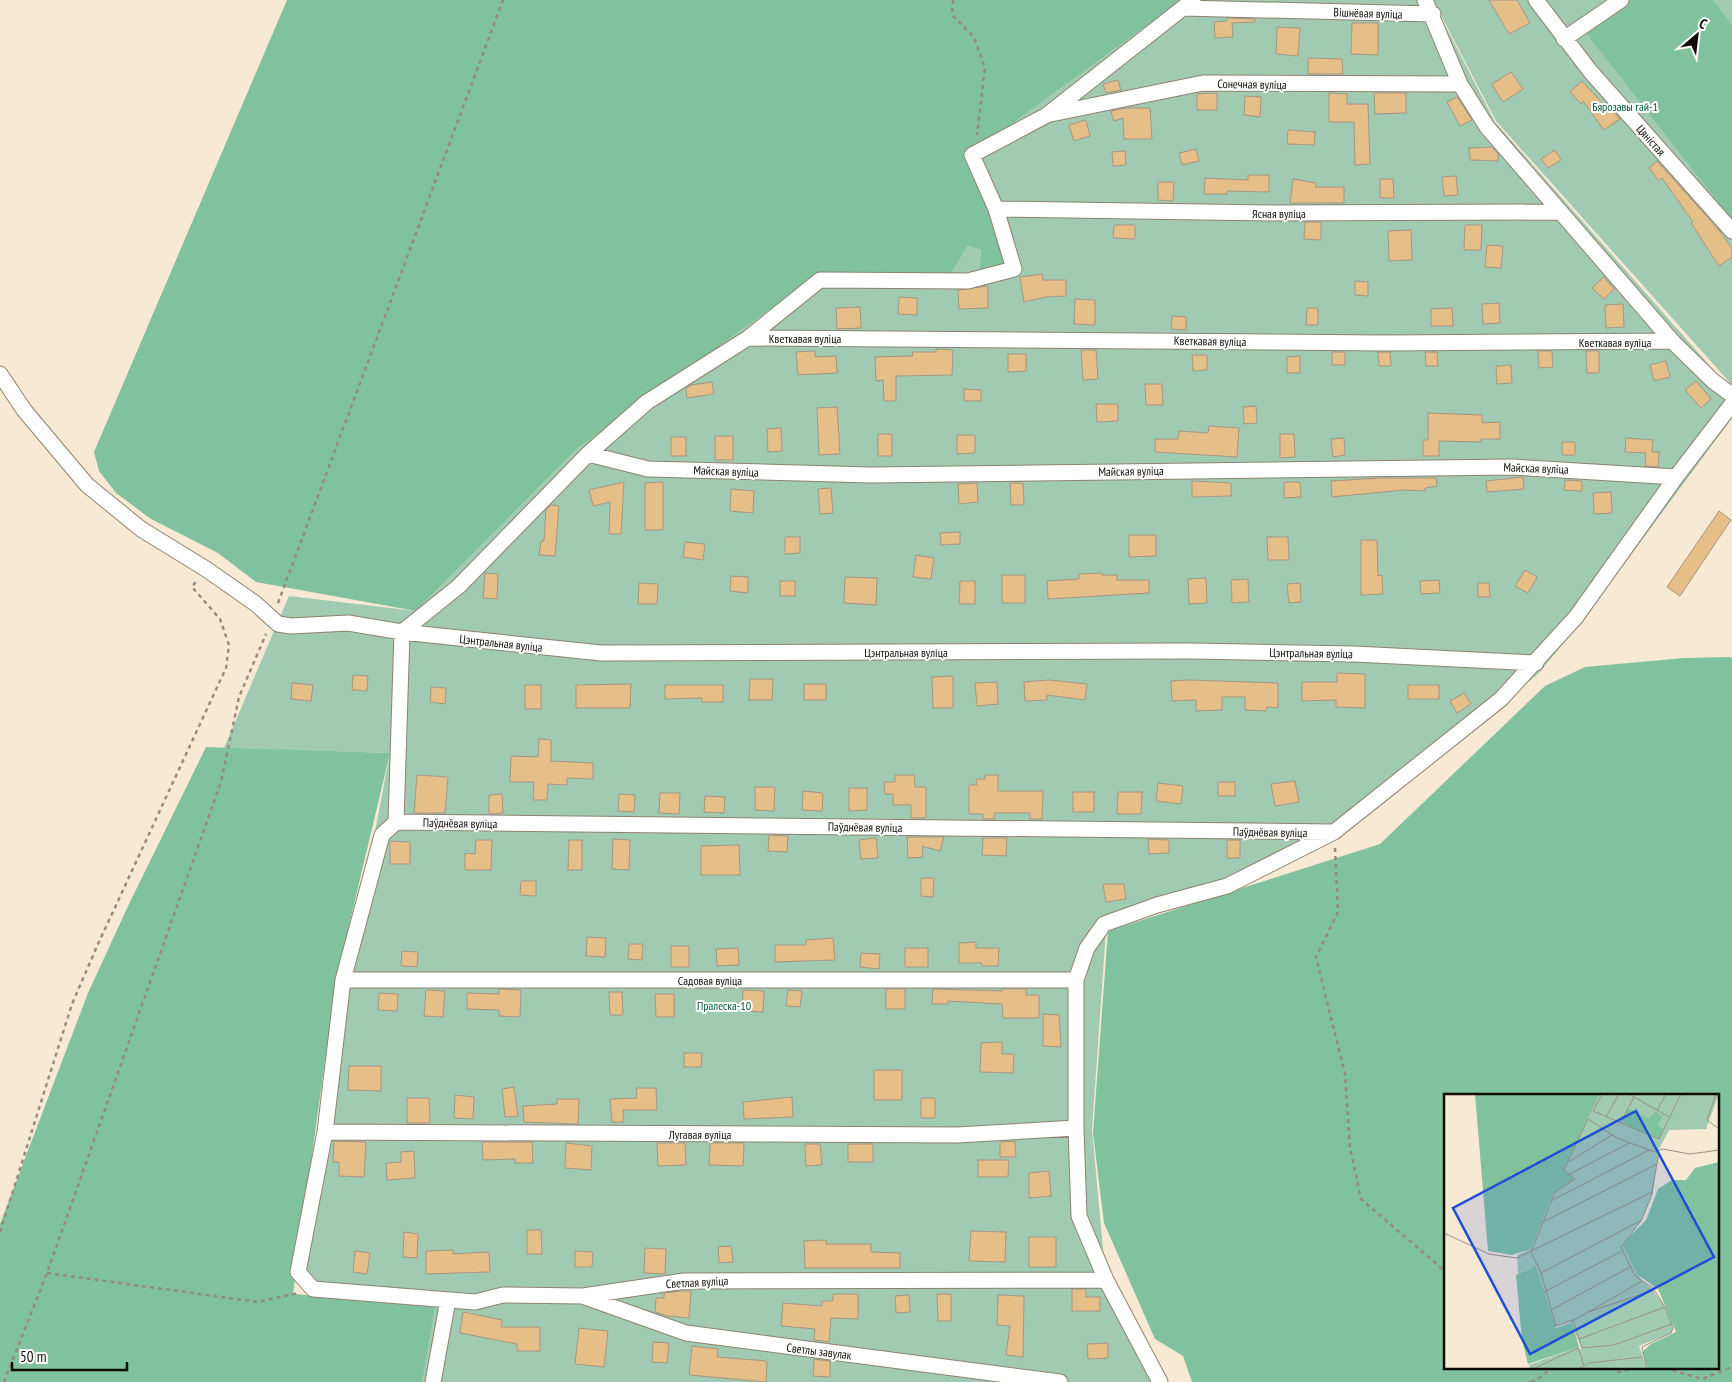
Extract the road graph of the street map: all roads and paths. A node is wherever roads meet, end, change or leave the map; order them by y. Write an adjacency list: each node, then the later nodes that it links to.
1 (503, 0): 23 (path)
2 (953, 0): 11 (path)
3 (1425, 0): 7 (street)
4 (1536, 0): 8 (street, Цяністая)
5 (1621, 0): 8 (street)
6 (1188, 4): 7 (street, Вішнёвая вуліца); 10 (street)
7 (1432, 14): 9 (street)
8 (1564, 39): 14 (street, Цяністая)
9 (1460, 84): 10 (street, Сонечная вуліца); 13 (street)
10 (1047, 115): 11 (street)
11 (975, 154): 12 (street)
12 (996, 210): 13 (street, Ясная вуліца); 15 (street)
13 (1562, 212): 16 (street)
14 (1732, 231)
15 (748, 338): 16 (street, Кветкавая вуліца); 20 (street)
16 (1672, 342): 18 (street)
17 (0, 374): 22 (street)
18 (1732, 395)
19 (1732, 404): 21 (street)
20 (588, 454): 21 (street, Майская вуліца); 24 (street)
21 (1676, 477): 25 (street)
22 (206, 569): 23 (street); 32 (path)
23 (275, 622): 24 (street, Цэнтральная вуліца); 34 (path)
24 (402, 632): 25 (street, Цэнтральная вуліца); 26 (street)
25 (1536, 663): 27 (street)
26 (396, 822): 27 (street, Паўднёвая вуліца); 28 (street)
27 (1334, 832): 29 (street); 33 (path)
28 (343, 980): 29 (street, Садовая вуліца); 31 (street)
29 (1076, 980): 30 (street)
30 (1076, 1128): 31 (street, Лугавая вуліца); 35 (street)
31 (325, 1132): 36 (street)
32 (0, 1232)
33 (1444, 1270)
34 (47, 1272): 36 (path); 44 (path)
35 (1106, 1280): 37 (street, Светлая вуліца); 47 (street)
36 (313, 1289): 38 (street, Светлая вуліца)
37 (583, 1296): 38 (street, Светлая вуліца); 46 (street, Светлы завулак)
38 (448, 1300): 45 (street)
39 (1732, 1367): 43 (path)
40 (1549, 1370): 48 (path)
41 (1615, 1370): 42 (path)
42 (1628, 1370)
43 (1672, 1370)
44 (4, 1382)
45 (433, 1382)
46 (1060, 1382)
47 (1160, 1382)
48 (1531, 1382)

